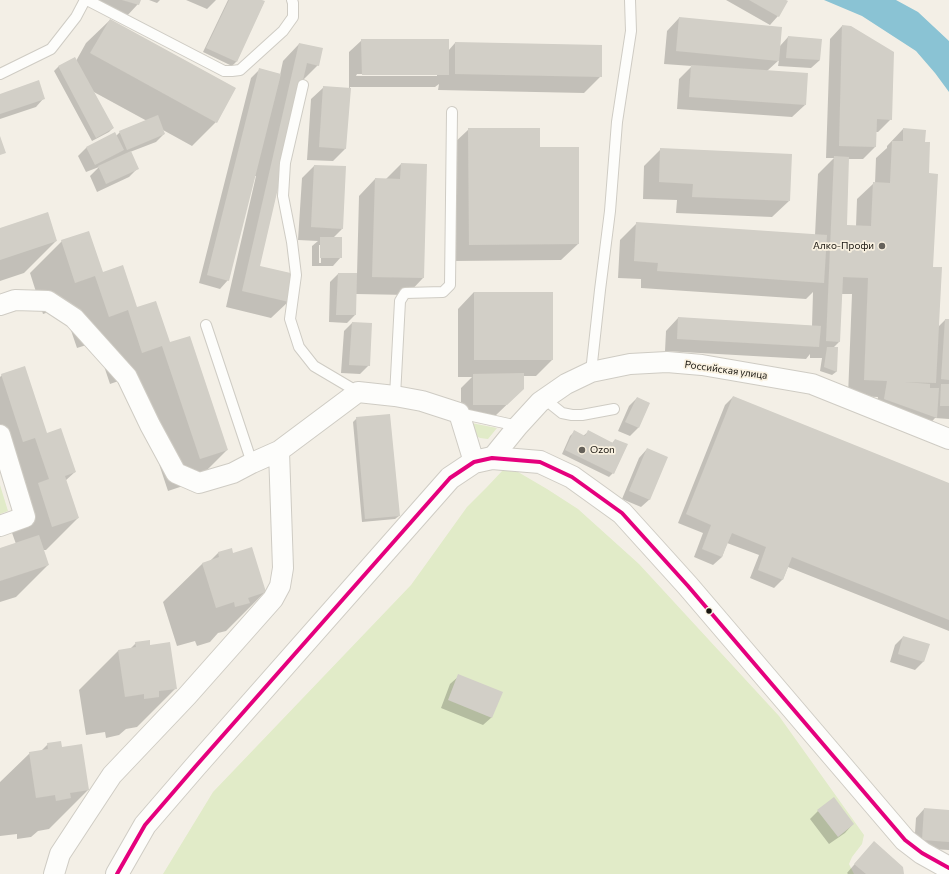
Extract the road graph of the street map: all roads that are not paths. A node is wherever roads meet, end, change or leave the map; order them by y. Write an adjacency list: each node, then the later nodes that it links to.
1 (86, 0): 2 (lane); 4 (lane)
2 (292, 0)
3 (630, 0): 9 (lane)
4 (0, 74)
5 (303, 85): 10 (lane)
6 (452, 112): 11 (lane)
7 (0, 305): 20 (street)
8 (206, 325): 20 (lane)
9 (591, 372): 12 (street, Российская улица); 17 (street, Российская улица)
10 (358, 392): 11 (street); 18 (street)
11 (395, 396): 14 (street)
12 (546, 398): 13 (lane); 15 (street, Российская улица)
13 (614, 409)
14 (458, 413): 15 (lane); 19 (street)
15 (518, 426): 19 (street, Российская улица)
16 (0, 435): 21 (street)
17 (949, 439)
18 (279, 451): 20 (street); 23 (street)
19 (483, 460): 22 (main road); 24 (main road, Российская улица)
20 (252, 463)
21 (0, 526)
22 (944, 869)
23 (54, 874)
24 (117, 874)

